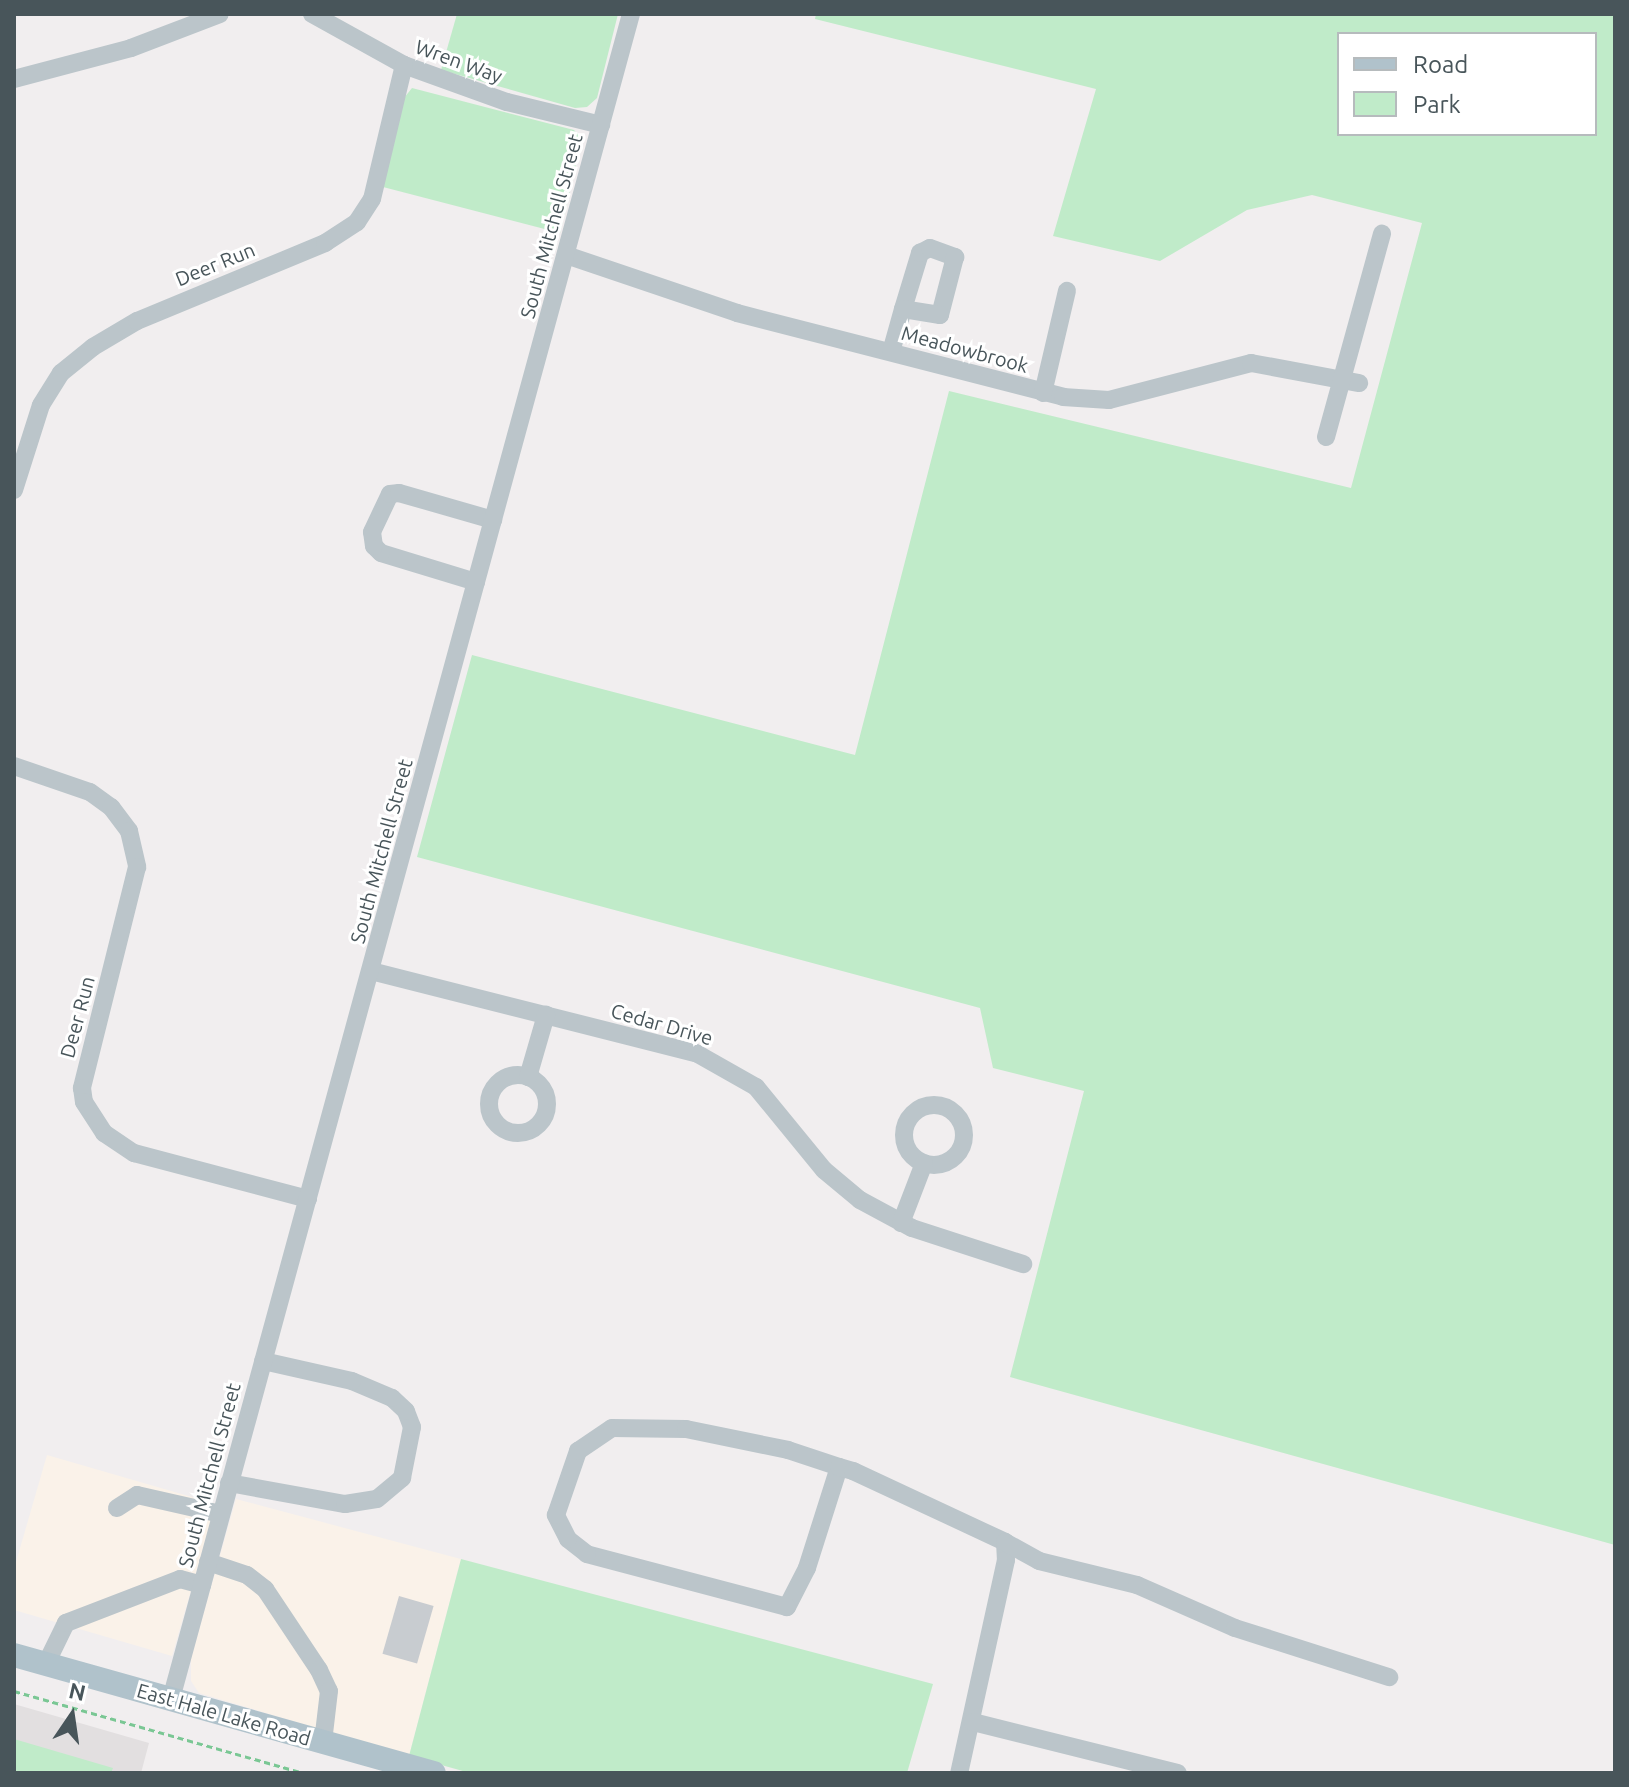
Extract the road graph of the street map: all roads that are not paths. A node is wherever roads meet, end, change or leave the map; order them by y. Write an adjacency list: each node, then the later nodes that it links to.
1 (220, 14): 5 (street)
2 (312, 14): 4 (street, Wren Way)
3 (631, 14): 6 (street, South Mitchell Street)
4 (404, 65): 6 (street, Wren Way); 15 (street, Deer Run)
5 (14, 79)
6 (601, 125): 8 (street, South Mitchell Street)
7 (1382, 234): 12 (street)
8 (566, 255): 11 (street, Meadowbrook); 17 (street, South Mitchell Street)
9 (1067, 291): 13 (street)
10 (903, 309): 11 (street)
11 (891, 352): 13 (street, Meadowbrook)
12 (1352, 382): 13 (street, Meadowbrook); 14 (street)
13 (1043, 393)
14 (1326, 437)
15 (19, 455): 16 (street, Deer Run)
16 (14, 490)
17 (493, 520): 18 (street, South Mitchell Street); 18 (street)
18 (476, 582): 20 (street, South Mitchell Street)
19 (14, 766): 24 (street, Deer Run)
20 (371, 971): 21 (street, Cedar Drive); 24 (street, South Mitchell Street)
21 (546, 1015): 22 (street); 25 (street, Cedar Drive)
22 (528, 1077)
23 (924, 1163): 25 (street)
24 (308, 1199): 27 (street, South Mitchell Street)
25 (901, 1223): 26 (street, Cedar Drive)
26 (1023, 1264)
27 (263, 1361): 29 (street, South Mitchell Street); 29 (street)
28 (839, 1467): 28 (street); 32 (street)
29 (229, 1483): 31 (street, South Mitchell Street)
30 (117, 1508): 31 (street)
31 (221, 1514): 33 (street, South Mitchell Street)
32 (1005, 1542): 37 (street); 39 (street)
33 (208, 1562): 34 (street, South Mitchell Street); 40 (street)
34 (202, 1585): 36 (street); 38 (street, South Mitchell Street)
35 (14, 1655): 36 (main road, East Hale Lake Road)
36 (46, 1664): 38 (main road, East Hale Lake Road)
37 (1389, 1677)
38 (171, 1699): 40 (main road, East Hale Lake Road)
39 (973, 1722): 42 (street); 43 (street)
40 (323, 1742): 41 (main road, East Hale Lake Road)
41 (434, 1773)
42 (959, 1773)
43 (1178, 1773)

